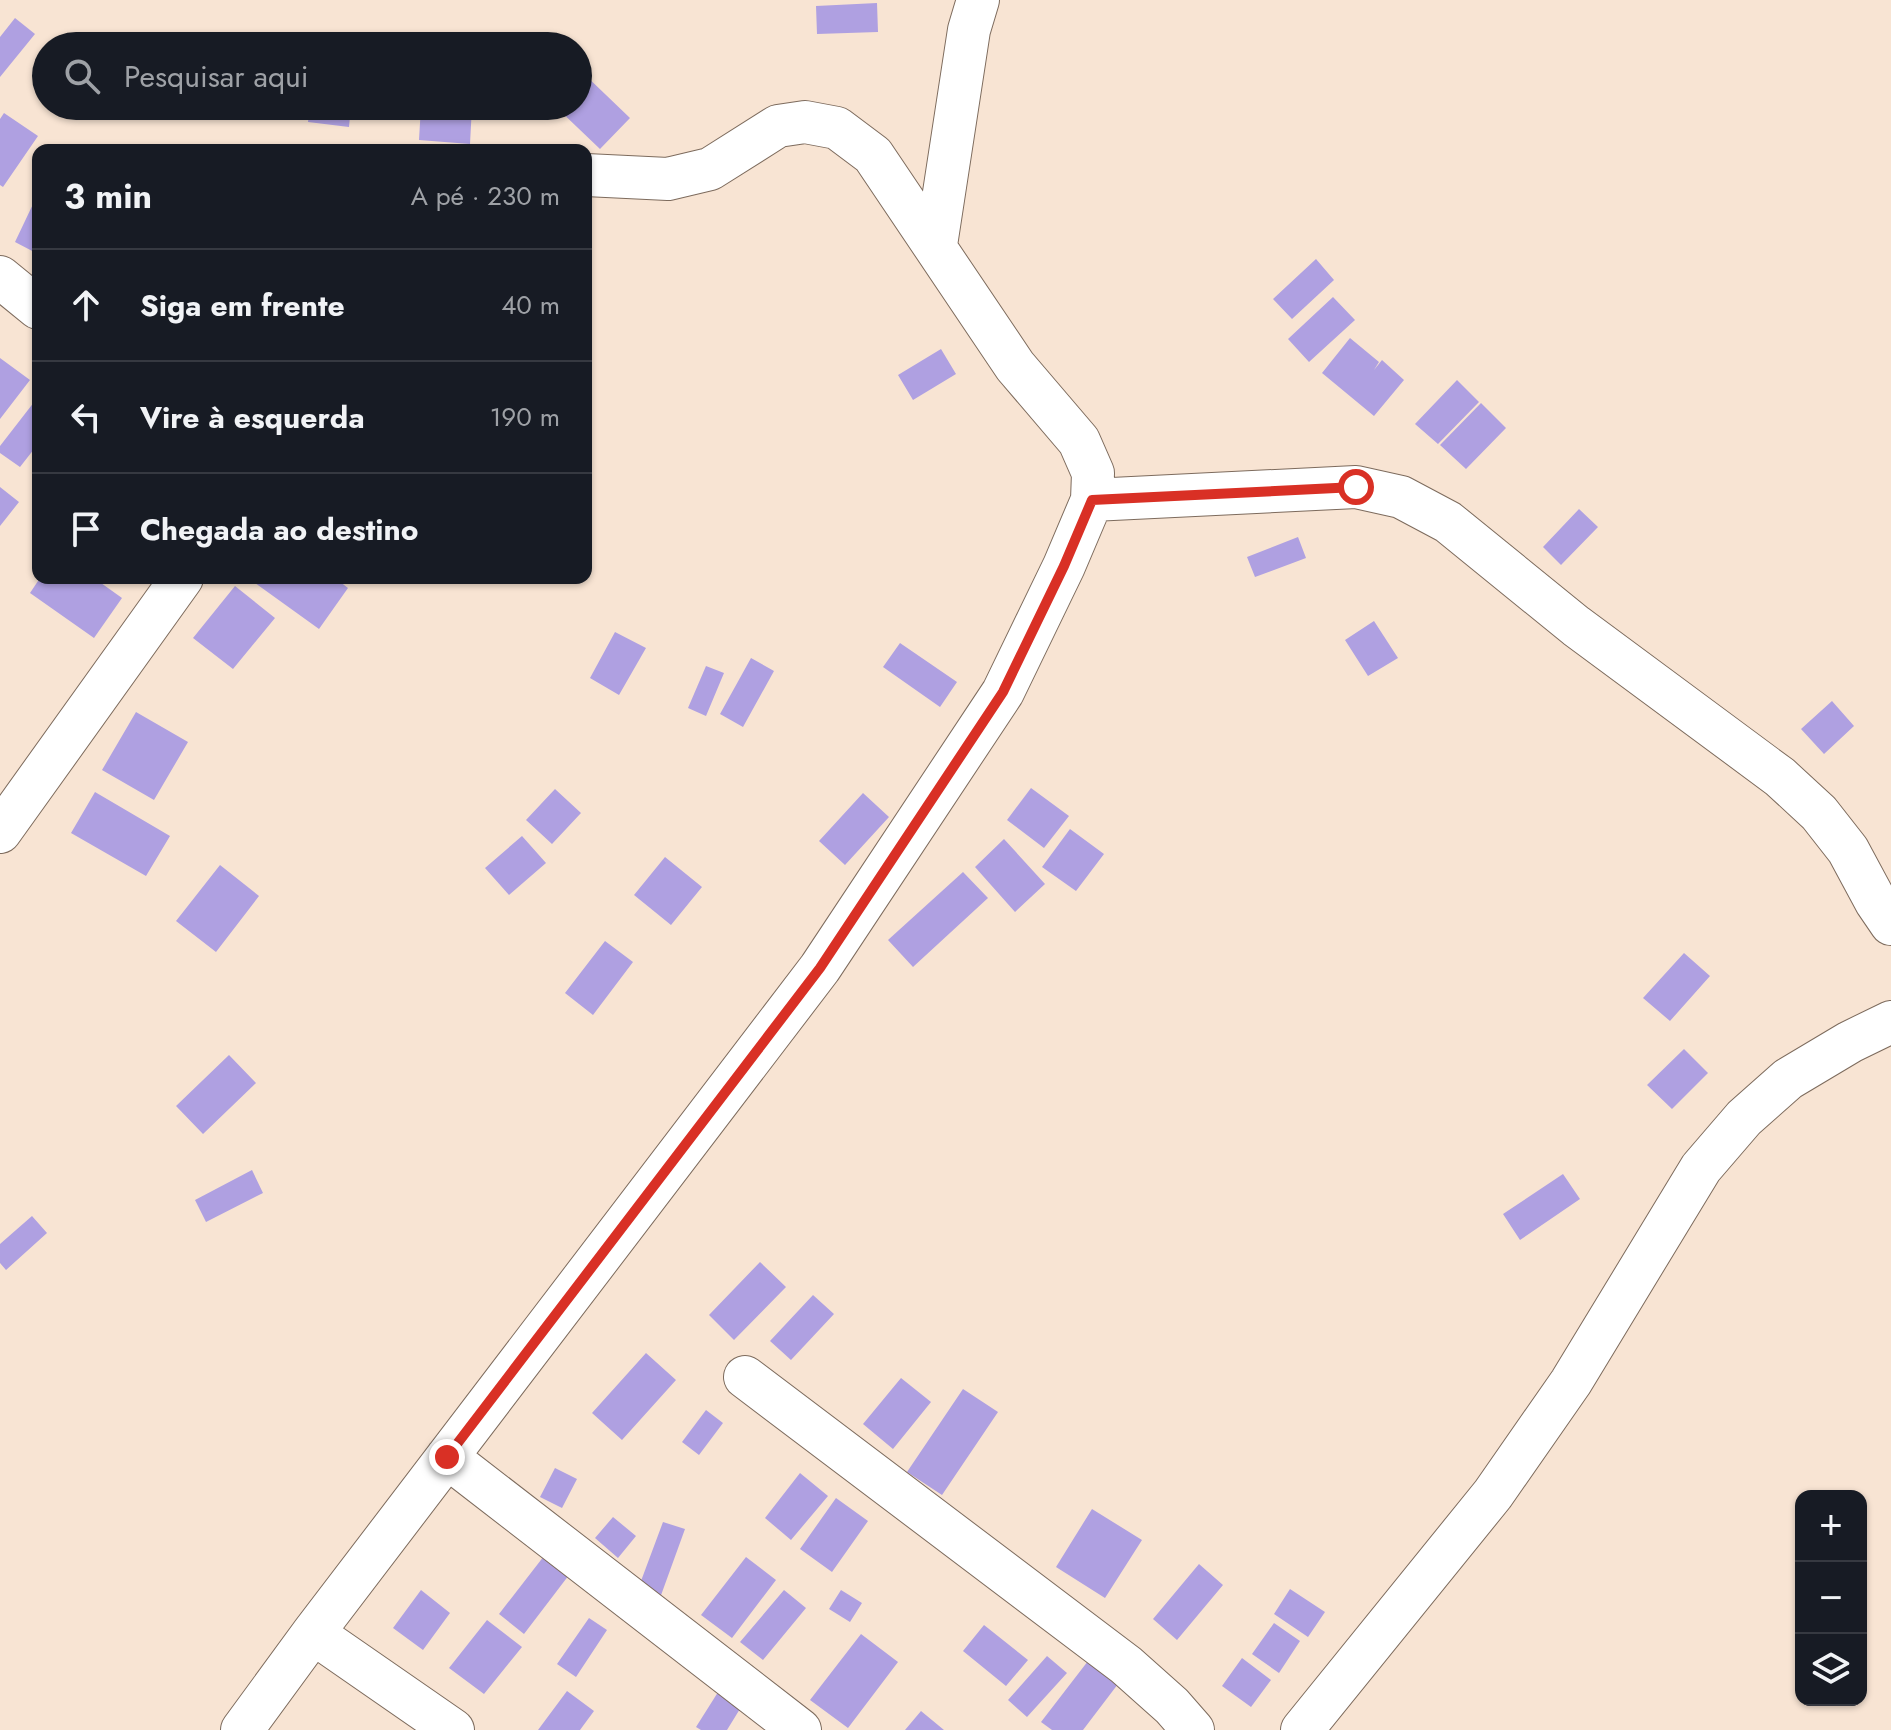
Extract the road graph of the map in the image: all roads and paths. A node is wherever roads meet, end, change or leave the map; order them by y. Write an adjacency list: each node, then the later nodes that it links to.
1 (978, 0): 3 (street)
2 (592, 175): 3 (street)
3 (936, 245): 6 (street)
4 (0, 277): 5 (street)
5 (32, 303)
6 (1092, 500): 9 (street); 12 (street)
7 (178, 584): 8 (street)
8 (0, 832)
9 (1891, 924)
10 (1891, 1022): 18 (street)
11 (745, 1377): 17 (street)
12 (447, 1457): 13 (street); 16 (street)
13 (313, 1633): 14 (street); 15 (street)
14 (242, 1730)
15 (453, 1730)
16 (800, 1730)
17 (1193, 1730)
18 (1302, 1730)

